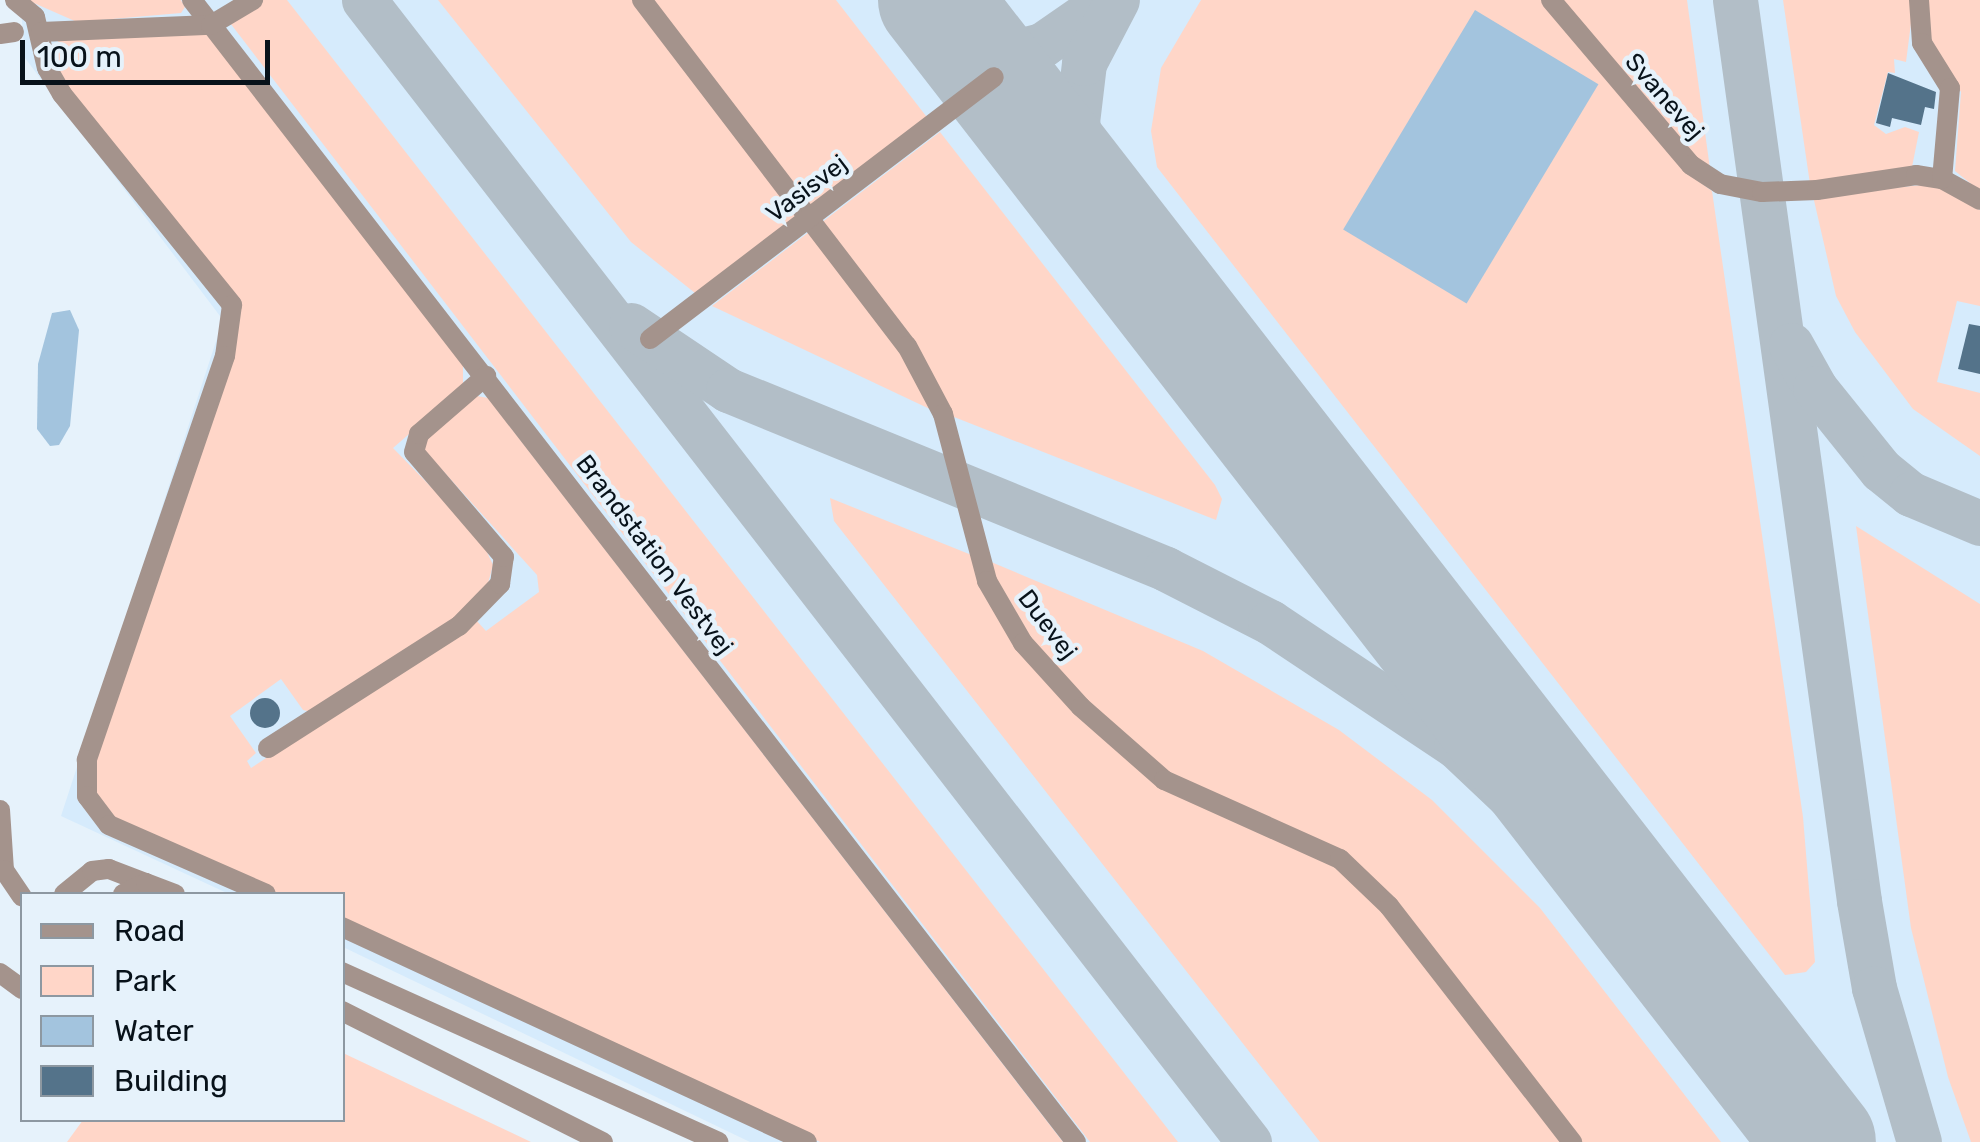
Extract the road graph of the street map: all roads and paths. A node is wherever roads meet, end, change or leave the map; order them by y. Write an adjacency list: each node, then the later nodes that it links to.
1 (15, 0): 8 (lane)
2 (192, 0): 7 (lane, Brandstation Vestvej)
3 (253, 0): 7 (lane)
4 (642, 0): 12 (lane, Duevej)
5 (1551, 0): 10 (lane, Svanevej)
6 (1919, 0): 10 (lane)
7 (211, 25): 8 (lane); 14 (lane, Brandstation Vestvej)
8 (41, 32): 21 (lane)
9 (994, 78): 12 (lane, Vasisvej)
10 (1942, 179): 11 (lane)
11 (1980, 200)
12 (810, 218): 13 (lane, Vasisvej); 30 (lane, Duevej)
13 (650, 339)
14 (486, 376): 15 (lane); 29 (lane, Brandstation Vestvej)
15 (268, 748)
16 (0, 810): 22 (lane)
17 (146, 882): 18 (lane); 19 (lane); 20 (lane)
18 (66, 892)
19 (127, 892)
20 (170, 892)
21 (261, 892)
22 (20, 893)
23 (345, 928): 28 (lane)
24 (345, 973): 27 (lane)
25 (345, 1013): 26 (lane)
26 (603, 1142)
27 (718, 1142)
28 (806, 1142)
29 (1076, 1142)
30 (1572, 1142)

